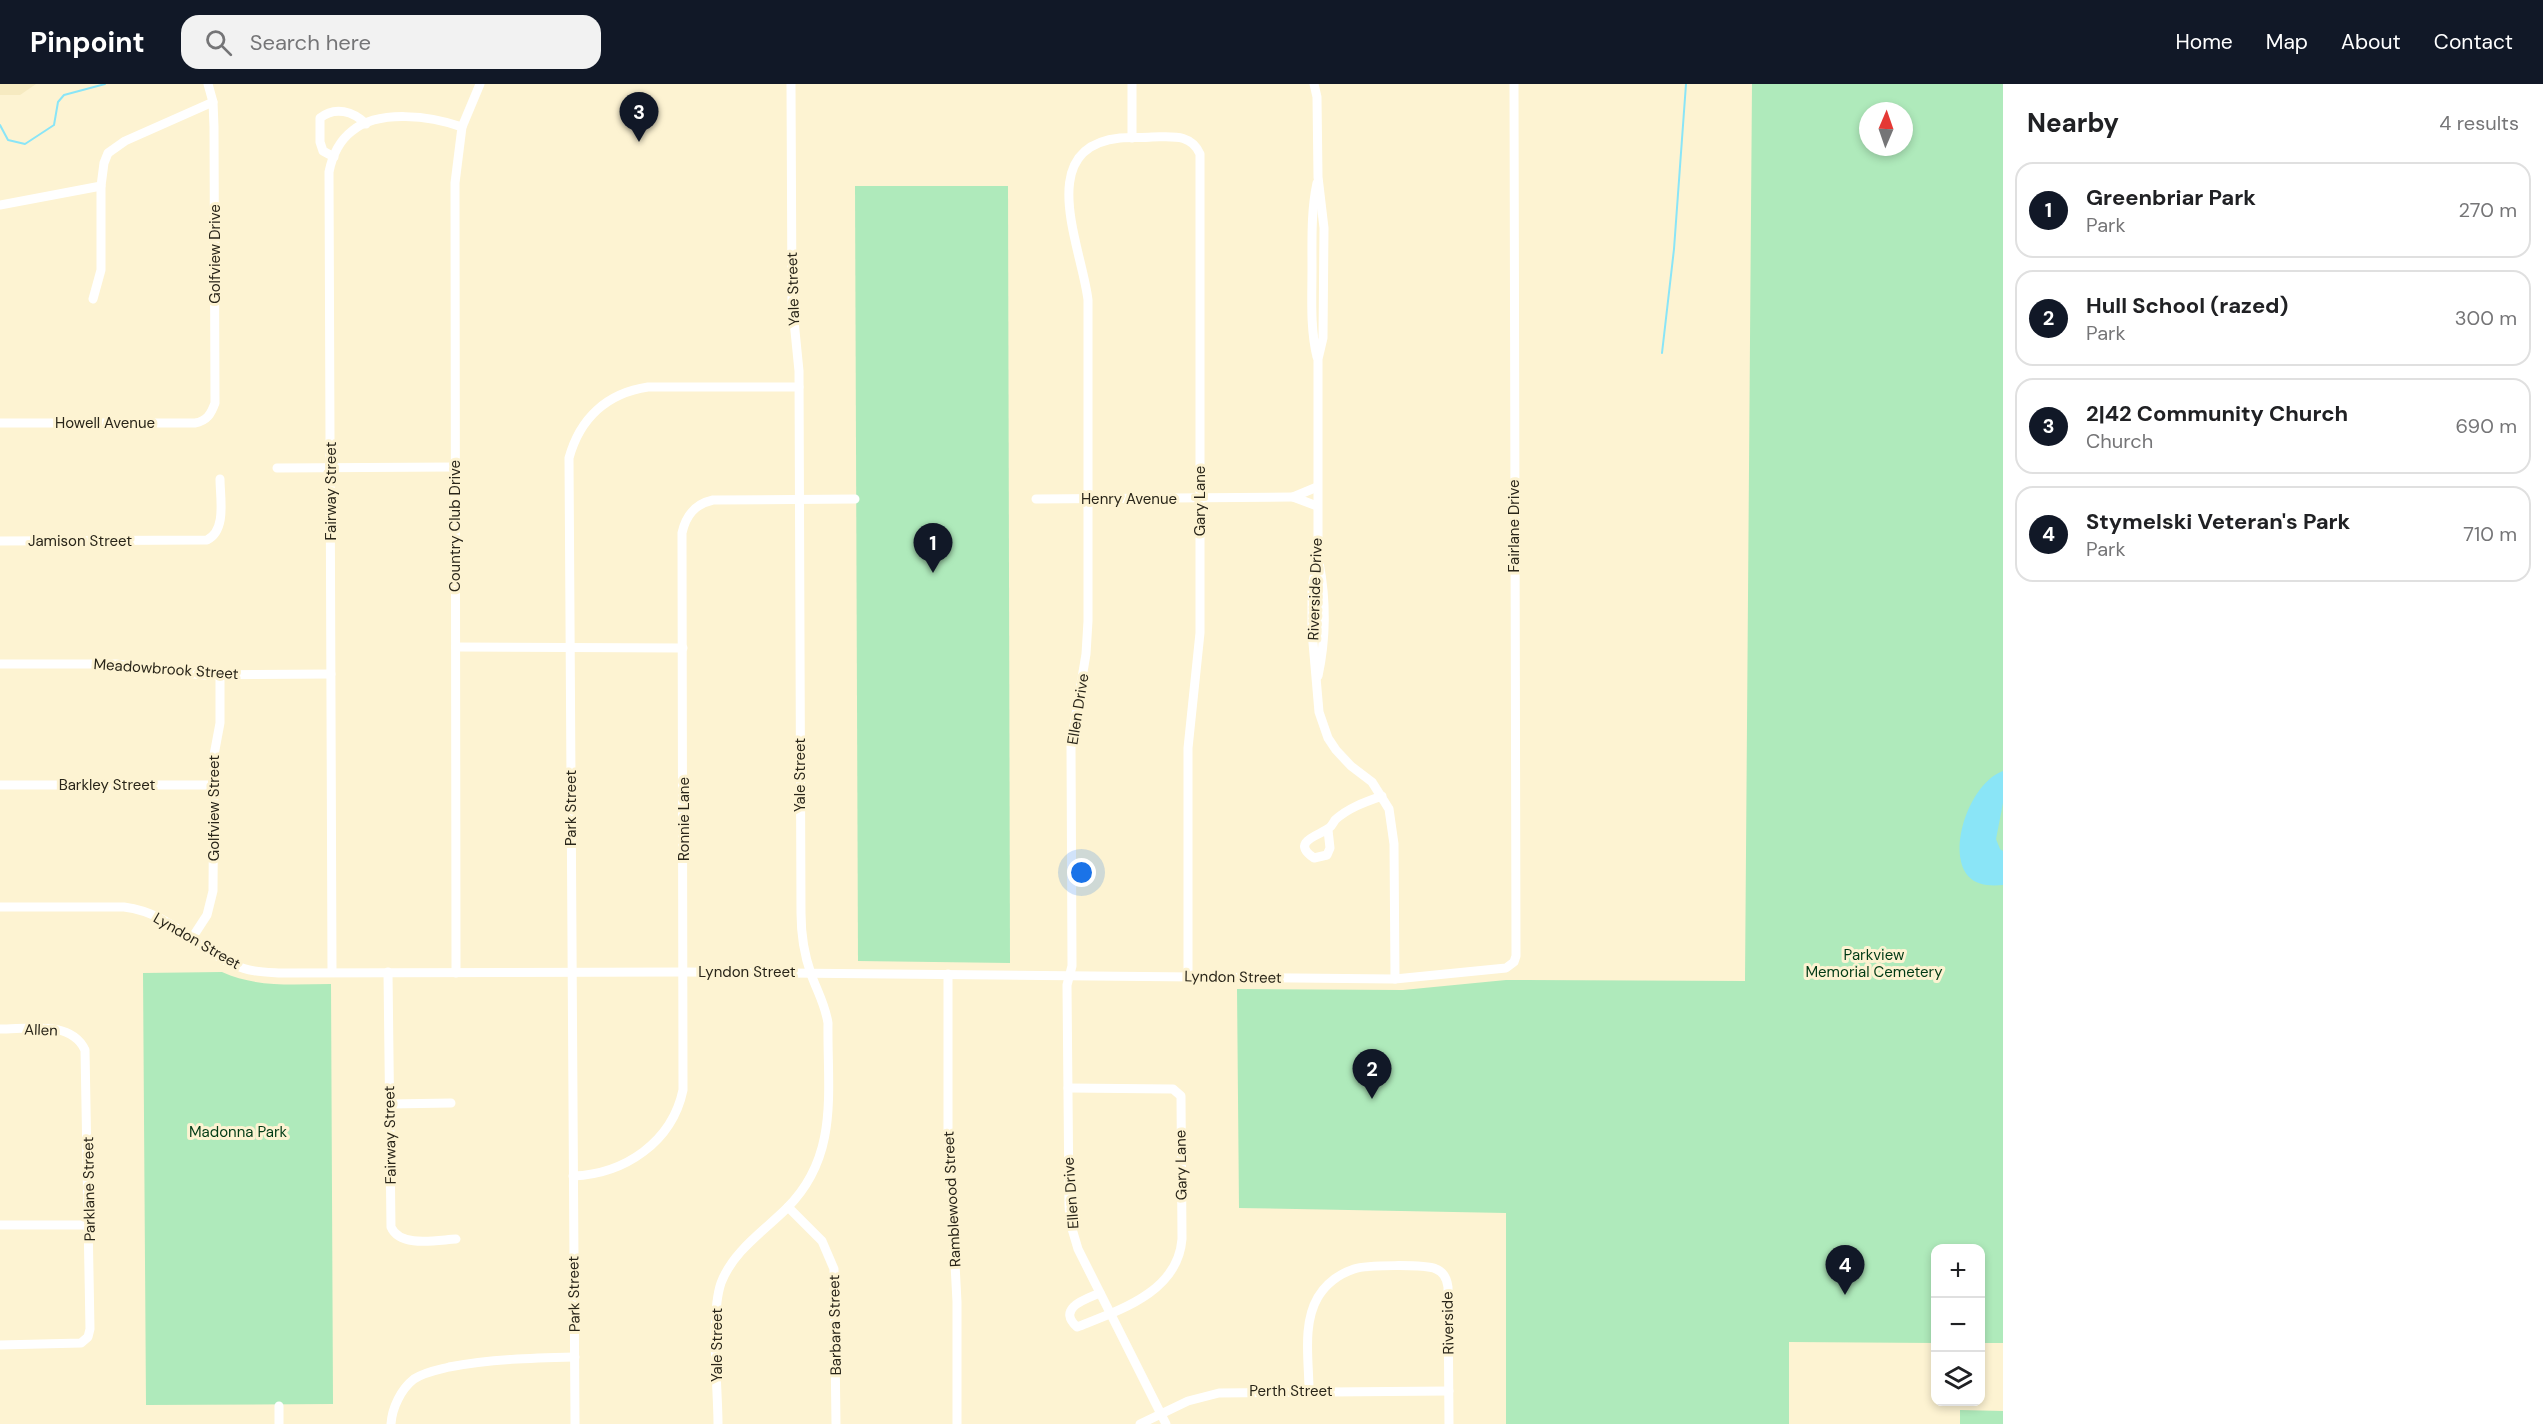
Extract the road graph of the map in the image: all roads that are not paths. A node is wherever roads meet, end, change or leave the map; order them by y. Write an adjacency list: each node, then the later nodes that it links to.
1 (480, 84): 11 (street, Country Club Drive)
2 (791, 84): 17 (street, Yale Street)
3 (1132, 84): 12 (street)
4 (1314, 84): 8 (street, Riverside Drive)
5 (1321, 84): 8 (street, Riverside Drive)
6 (1514, 84): 45 (street, Fairlane Drive)
7 (211, 86): 9 (street, Golfview Drive)
8 (1317, 97): 24 (street, Riverside Drive)
9 (213, 102): 14 (street); 18 (street, Golfview Drive)
10 (366, 124): 11 (street, Fairway Street); 13 (street, Fairway Street); 13 (street)
11 (462, 127): 21 (street, Country Club Drive)
12 (1132, 138): 29 (street, Ellen Drive); 30 (street, Gary Lane)
13 (334, 156): 20 (street, Fairway Street)
14 (101, 186): 15 (street); 16 (street)
15 (0, 205)
16 (93, 298)
17 (799, 387): 26 (street, Yale Street); 34 (street, Park Street)
18 (208, 417): 19 (street, Howell Avenue)
19 (0, 423)
20 (331, 467): 21 (street); 22 (street); 38 (street, Fairway Street)
21 (455, 467): 33 (street, Country Club Drive)
22 (277, 468)
23 (220, 479): 32 (street, Jamison Street)
24 (1317, 487): 25 (street, Henry Avenue); 31 (street, Riverside Drive)
25 (1293, 497): 30 (street, Henry Avenue); 31 (street, Henry Avenue)
26 (800, 498): 27 (street); 35 (street, Ronnie Lane); 51 (street, Yale Street)
27 (855, 499)
28 (1036, 499): 29 (street, Henry Avenue)
29 (1087, 499): 30 (street, Henry Avenue); 53 (street, Ellen Drive)
30 (1200, 499): 54 (street, Gary Lane)
31 (1317, 506): 41 (street, Riverside Drive)
32 (0, 541)
33 (456, 647): 34 (street); 50 (street, Country Club Drive)
34 (570, 647): 35 (street); 48 (street, Park Street)
35 (683, 648): 49 (street, Ronnie Lane)
36 (0, 664): 37 (street, Meadowbrook Street)
37 (220, 674): 38 (street, Meadowbrook Street); 40 (street, Golfview Street)
38 (331, 674): 46 (street, Fairway Street)
39 (0, 785): 40 (street, Barkley Street)
40 (214, 785): 44 (street, Golfview Street)
41 (1382, 796): 42 (street); 55 (street, Riverside Drive)
42 (1328, 830)
43 (0, 907): 44 (street, Lyndon Street)
44 (192, 938): 46 (street, Lyndon Street)
45 (1509, 966): 55 (street, Lyndon Street)
46 (332, 972): 47 (street, Lyndon Street)
47 (388, 972): 50 (street, Lyndon Street); 60 (street, Fairway Street)
48 (572, 972): 49 (street, Lyndon Street); 50 (street, Lyndon Street); 61 (street, Park Street)
49 (685, 972): 51 (street, Lyndon Street); 61 (street, Ronnie Lane)
50 (456, 973)
51 (811, 973): 52 (street, Lyndon Street); 62 (street, Yale Street)
52 (948, 974): 53 (street, Lyndon Street); 79 (street, Ramblewood Street)
53 (1069, 976): 54 (street, Lyndon Street); 58 (street, Ellen Drive)
54 (1188, 976): 55 (street, Lyndon Street)
55 (1395, 979)
56 (0, 1029): 57 (street, Allen)
57 (79, 1039): 63 (street, Parklane Street)
58 (1068, 1088): 66 (street, Ellen Drive); 67 (street, Gary Lane)
59 (451, 1103): 60 (street)
60 (390, 1104): 65 (street, Fairway Street)
61 (573, 1176): 69 (street, Park Street)
62 (788, 1207): 77 (street, Yale Street); 78 (street, Barbara Street)
63 (90, 1225): 64 (street); 68 (street, Parklane Street)
64 (0, 1226)
65 (456, 1239)
66 (1100, 1293): 67 (street, Ellen Drive); 67 (street)
67 (1110, 1314): 73 (street, Ellen Drive)
68 (0, 1345)
69 (575, 1357): 75 (street); 76 (street, Park Street)
70 (1309, 1391): 71 (street, Perth Street); 71 (street, Riverside); 73 (street, Perth Street)
71 (1449, 1391): 82 (street)
72 (279, 1406): 74 (street)
73 (1161, 1413): 80 (street, Perth Street); 81 (street, Ellen Drive)
74 (279, 1424)
75 (391, 1424)
76 (575, 1424)
77 (718, 1424)
78 (836, 1424)
79 (957, 1424)
80 (1140, 1424)
81 (1166, 1424)
82 (1449, 1424)

